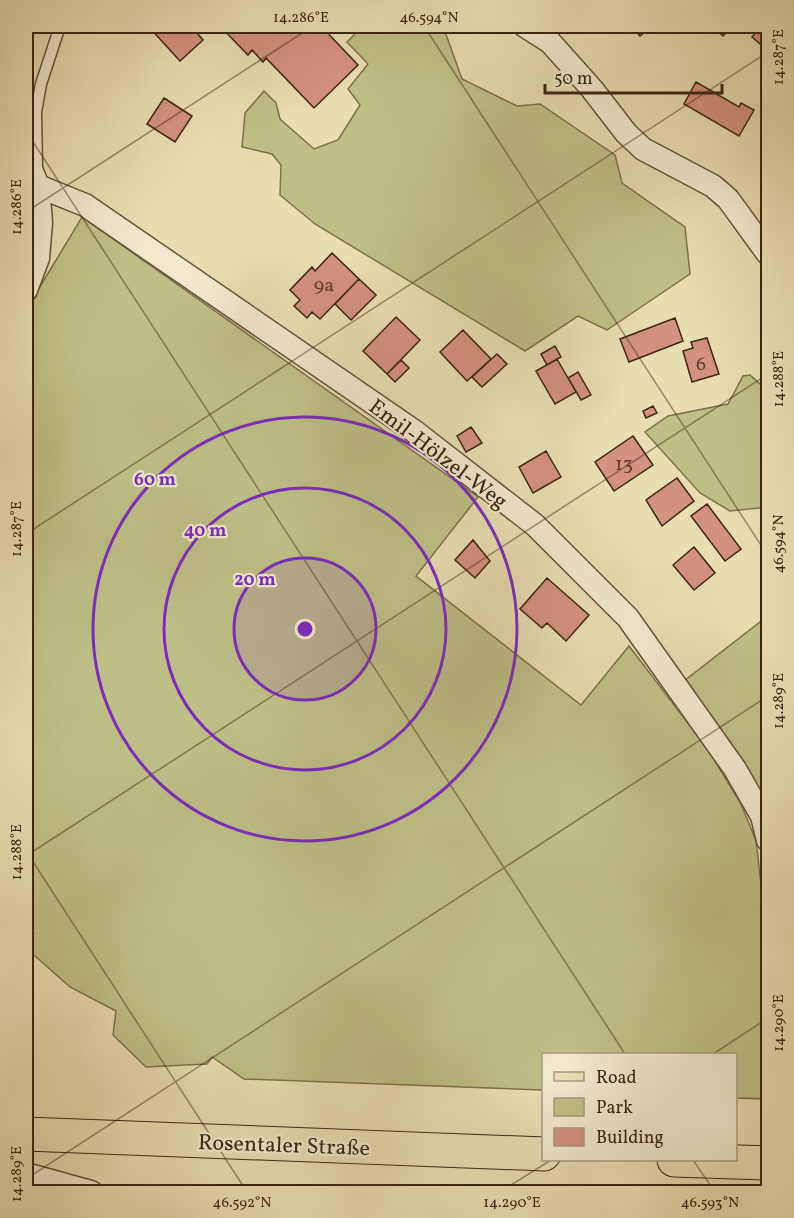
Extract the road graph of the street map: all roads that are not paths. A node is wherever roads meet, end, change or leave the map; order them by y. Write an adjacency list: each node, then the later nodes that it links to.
1 (60, 26): 4 (lane)
2 (525, 26): 5 (street)
3 (26, 157): 4 (street)
4 (38, 186): 6 (street); 7 (street, Emil-Hölzel-Weg)
5 (768, 254)
6 (26, 290)
7 (768, 840)
8 (26, 1134): 9 (main road, Rosentaler Straße)
9 (542, 1154)
10 (701, 1161): 11 (main road)
11 (756, 1163)
12 (26, 1174): 13 (street)
13 (91, 1192)

